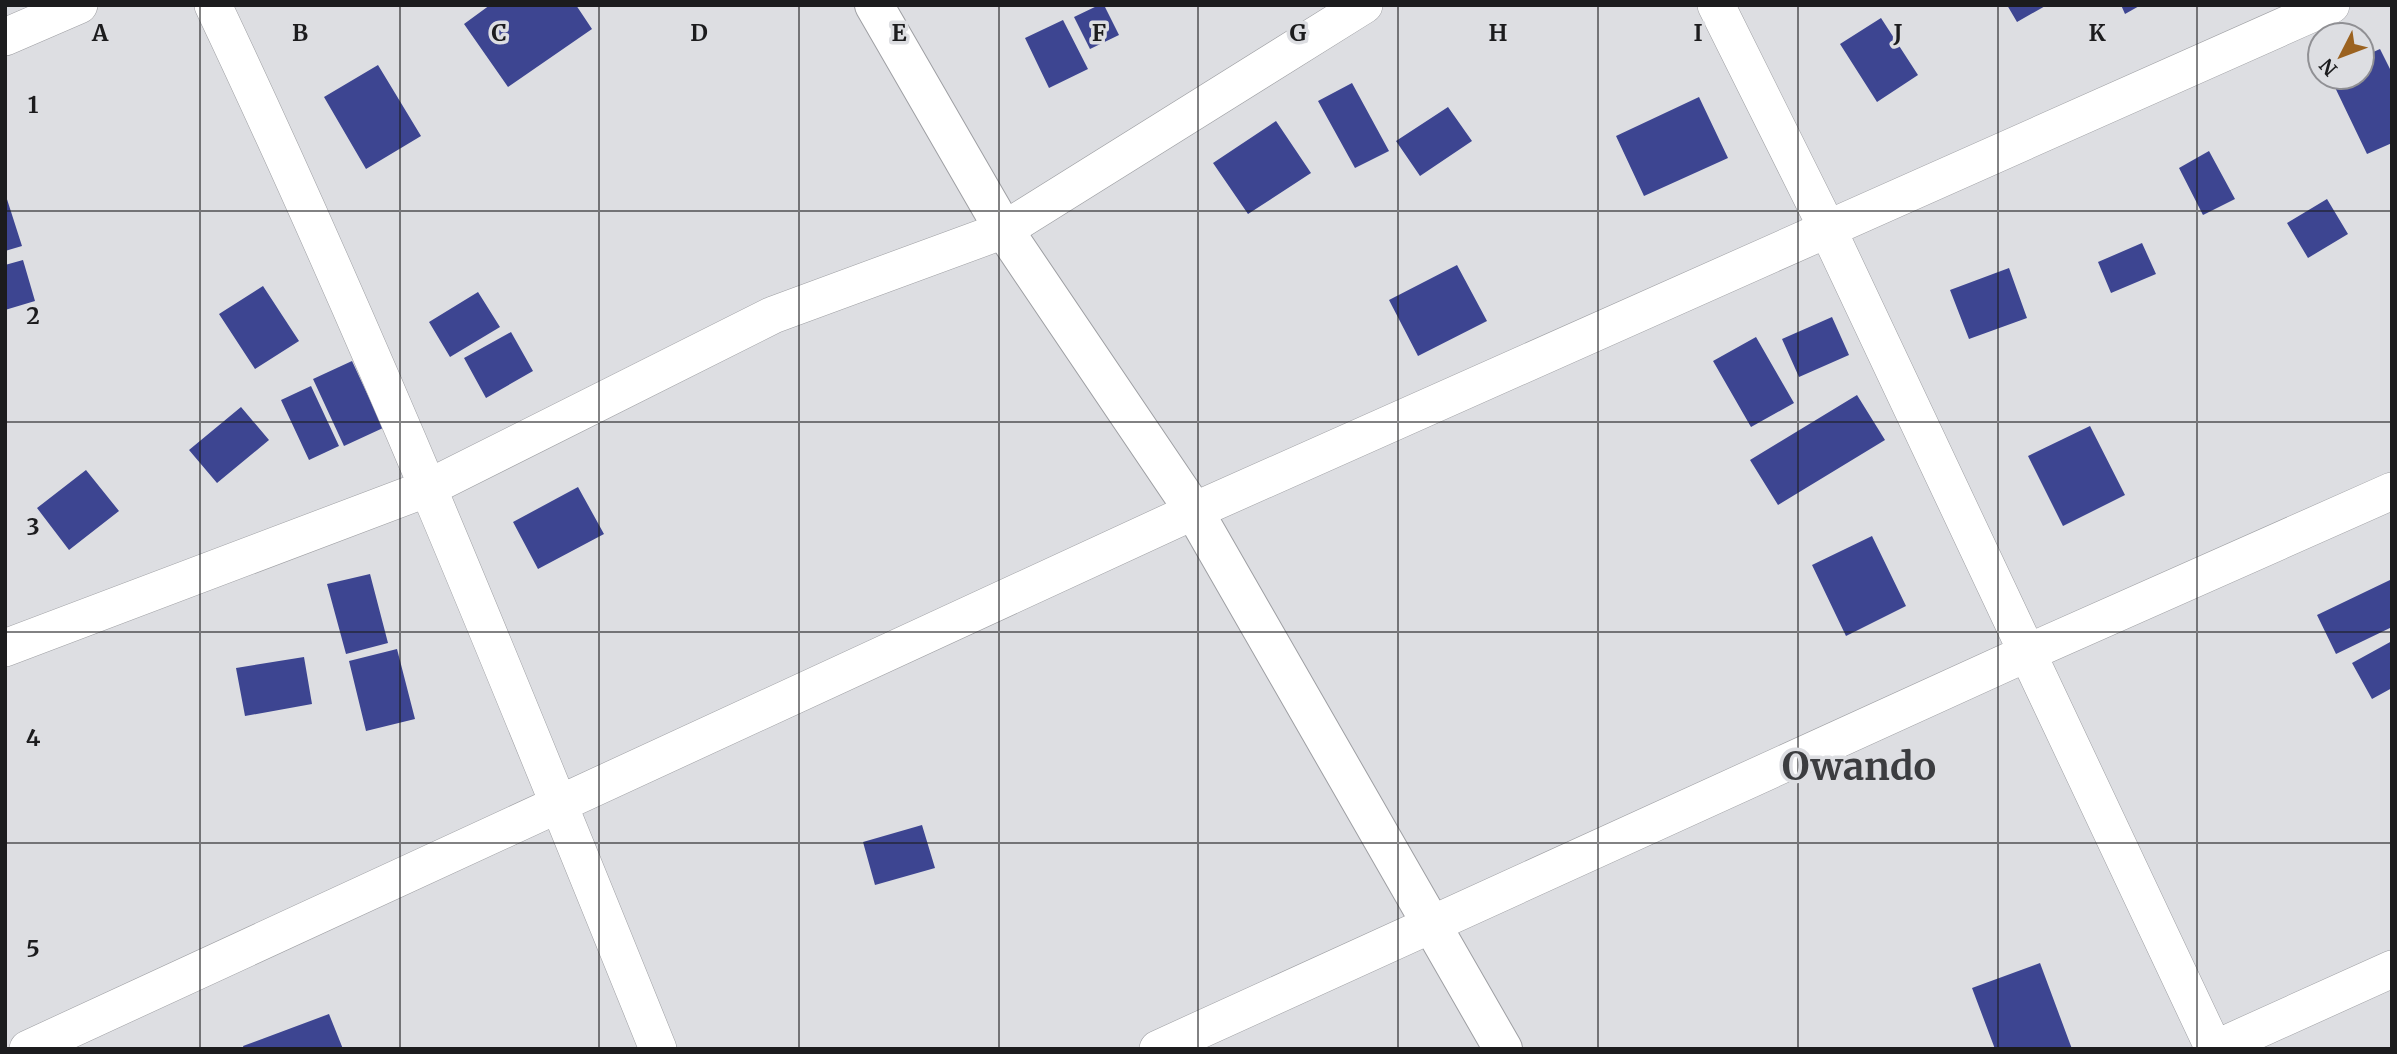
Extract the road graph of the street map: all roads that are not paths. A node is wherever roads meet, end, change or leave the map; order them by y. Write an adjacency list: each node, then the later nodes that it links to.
1 (79, 5): 7 (street)
2 (213, 5): 10 (street)
3 (874, 5): 8 (main road)
4 (1364, 5): 8 (street)
5 (1716, 5): 9 (street)
6 (2331, 5): 9 (street)
7 (5, 37)
8 (1004, 230): 10 (street); 12 (main road)
9 (1828, 230): 12 (street); 14 (street)
10 (428, 488): 13 (street); 15 (street)
11 (2392, 491): 14 (street)
12 (1194, 511): 15 (street); 16 (main road)
13 (5, 648)
14 (2027, 653): 16 (street); 22 (street)
15 (559, 804): 18 (street); 19 (street)
16 (1434, 925): 20 (street); 21 (main road)
17 (2392, 969): 22 (street)
18 (28, 1049)
19 (658, 1049)
20 (1158, 1049)
21 (1503, 1049)
22 (2215, 1049)

